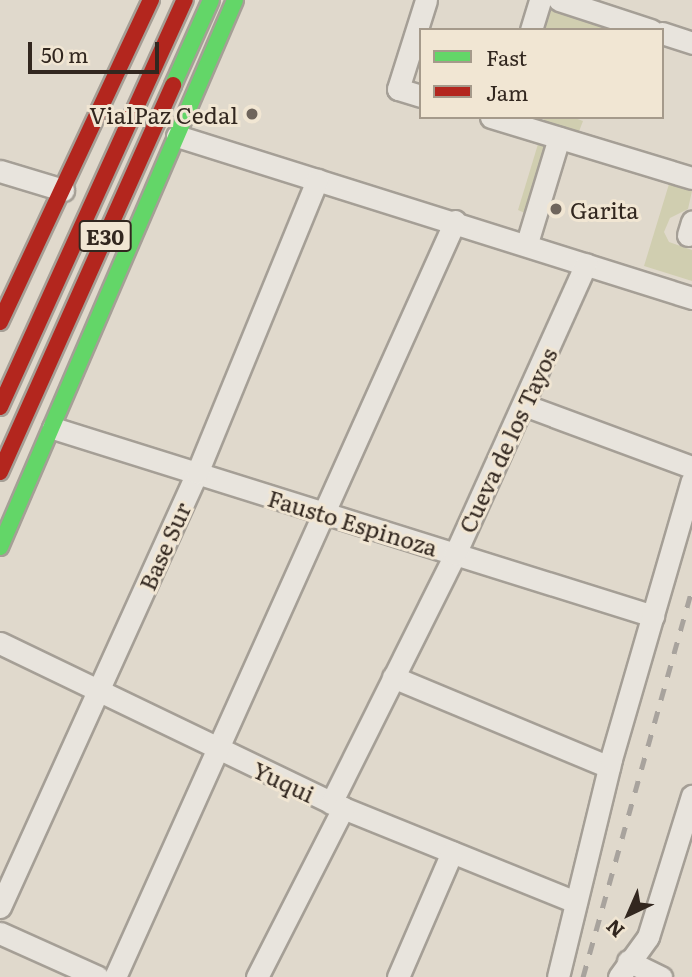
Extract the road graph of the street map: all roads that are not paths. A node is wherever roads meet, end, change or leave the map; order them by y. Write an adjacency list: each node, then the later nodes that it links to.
1 (151, 0): 19 (main road)
2 (185, 0): 26 (main road, E30)
3 (211, 0): 29 (main road, E30)
4 (235, 0): 14 (main road)
5 (426, 0): 12 (street)
6 (540, 0): 8 (street)
7 (559, 0): 9 (street)
8 (532, 28)
9 (645, 28)
10 (664, 34): 11 (street)
11 (692, 43)
12 (419, 95)
13 (502, 119): 15 (street)
14 (177, 136): 18 (street); 27 (main road)
15 (558, 138): 17 (street); 21 (street)
16 (0, 171): 19 (street)
17 (692, 178)
18 (317, 180): 20 (street); 30 (street, Base Sur)
19 (63, 190): 24 (main road)
20 (455, 221): 21 (street); 32 (street)
21 (527, 243): 22 (street)
22 (586, 264): 23 (street); 25 (street, Cueva de los Tayos)
23 (692, 298)
24 (0, 322)
25 (524, 405): 28 (street); 34 (street, Cueva de los Tayos)
26 (0, 407)
27 (53, 428): 30 (street, Fausto Espinoza); 33 (main road)
28 (692, 467)
29 (0, 472)
30 (197, 473): 32 (street, Fausto Espinoza); 38 (street, Base Sur)
31 (692, 481): 35 (street)
32 (325, 513): 34 (street, Fausto Espinoza); 39 (street)
33 (0, 547)
34 (455, 554): 35 (street, Fausto Espinoza); 37 (street, Cueva de los Tayos)
35 (653, 616): 40 (street)
36 (0, 643): 38 (street, Yuqui)
37 (393, 677): 40 (street); 42 (street, Cueva de los Tayos)
38 (98, 691): 39 (street, Yuqui); 45 (street, Base Sur)
39 (216, 750): 42 (street, Yuqui); 49 (street)
40 (609, 767): 44 (street)
41 (692, 796): 47 (street)
42 (337, 806): 43 (street, Yuqui); 50 (street, Cueva de los Tayos)
43 (452, 852): 44 (street, Yuqui); 51 (street)
44 (576, 902): 52 (street)
45 (0, 907)
46 (0, 933): 48 (street)
47 (624, 969): 53 (street)
48 (98, 977)
49 (115, 977)
50 (257, 977)
51 (398, 977)
52 (558, 977)
53 (661, 977)

